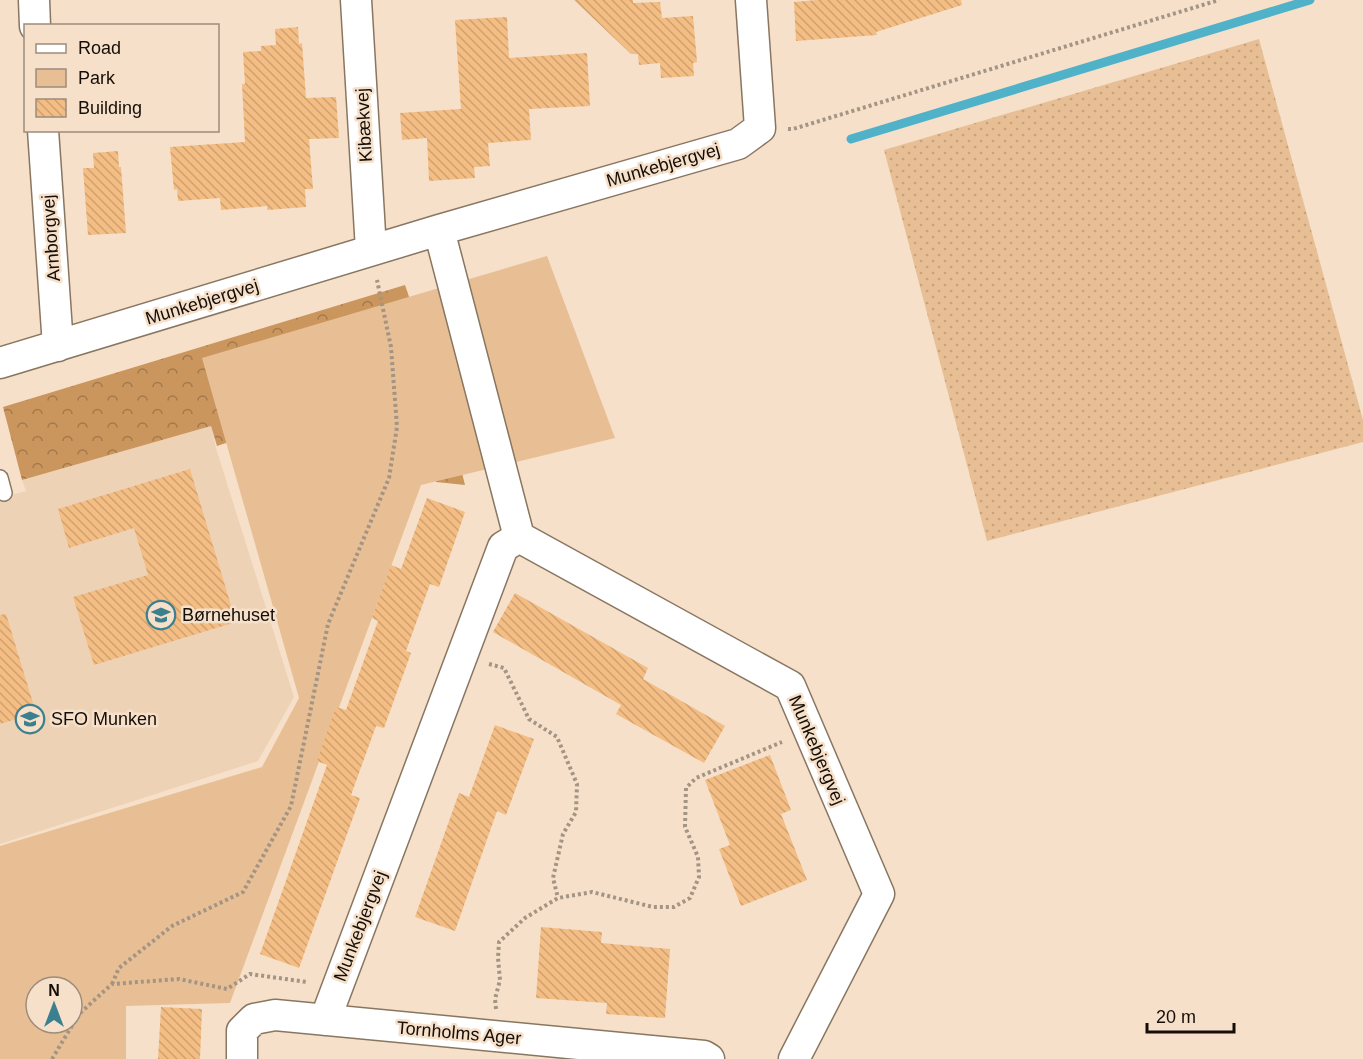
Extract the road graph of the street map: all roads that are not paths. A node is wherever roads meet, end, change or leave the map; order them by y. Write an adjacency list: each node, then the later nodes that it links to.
1 (34, 0): 4 (street)
2 (356, 0): 7 (street, Kibækvej)
3 (751, 0): 6 (street, Munkebjergvej)
4 (36, 24)
5 (43, 132): 8 (street, Arnborgvej)
6 (439, 230): 7 (street, Munkebjergvej); 10 (street)
7 (371, 250): 8 (street, Munkebjergvej)
8 (58, 346): 9 (street, Munkebjergvej)
9 (0, 363)
10 (519, 537): 11 (street, Munkebjergvej); 14 (street, Munkebjergvej)
11 (325, 1020): 12 (street, Tornholms Ager); 13 (street, Tornholms Ager)
12 (242, 1059)
13 (709, 1059)
14 (794, 1059)

